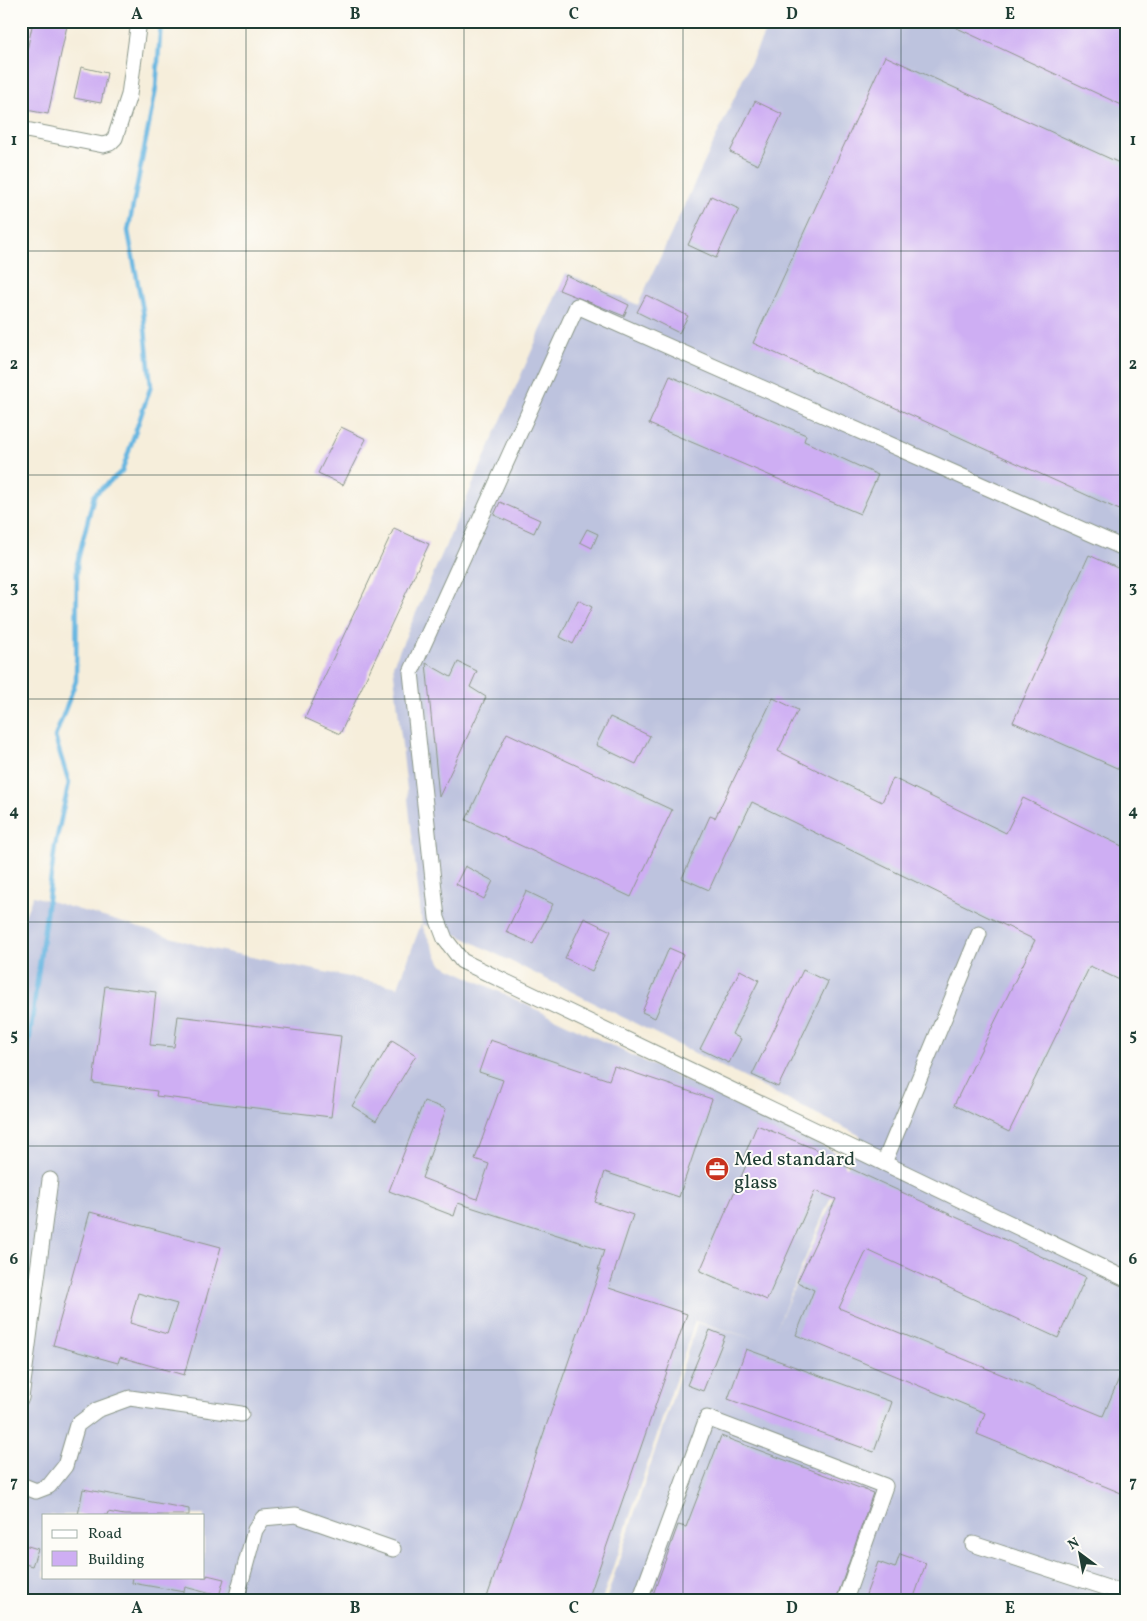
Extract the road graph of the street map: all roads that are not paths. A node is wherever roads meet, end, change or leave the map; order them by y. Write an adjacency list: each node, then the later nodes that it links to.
1 (140, 21): 2 (street)
2 (21, 129)
3 (1126, 549): 5 (street)
4 (979, 934): 5 (street)
5 (884, 1163): 7 (street)
6 (50, 1180): 8 (street)
7 (1126, 1278)
8 (21, 1398)
9 (241, 1414): 10 (street)
10 (21, 1485)
11 (973, 1544): 13 (street)
12 (393, 1549): 14 (street)
13 (1126, 1594)
14 (236, 1600)
15 (640, 1600): 16 (street)
16 (845, 1600)

